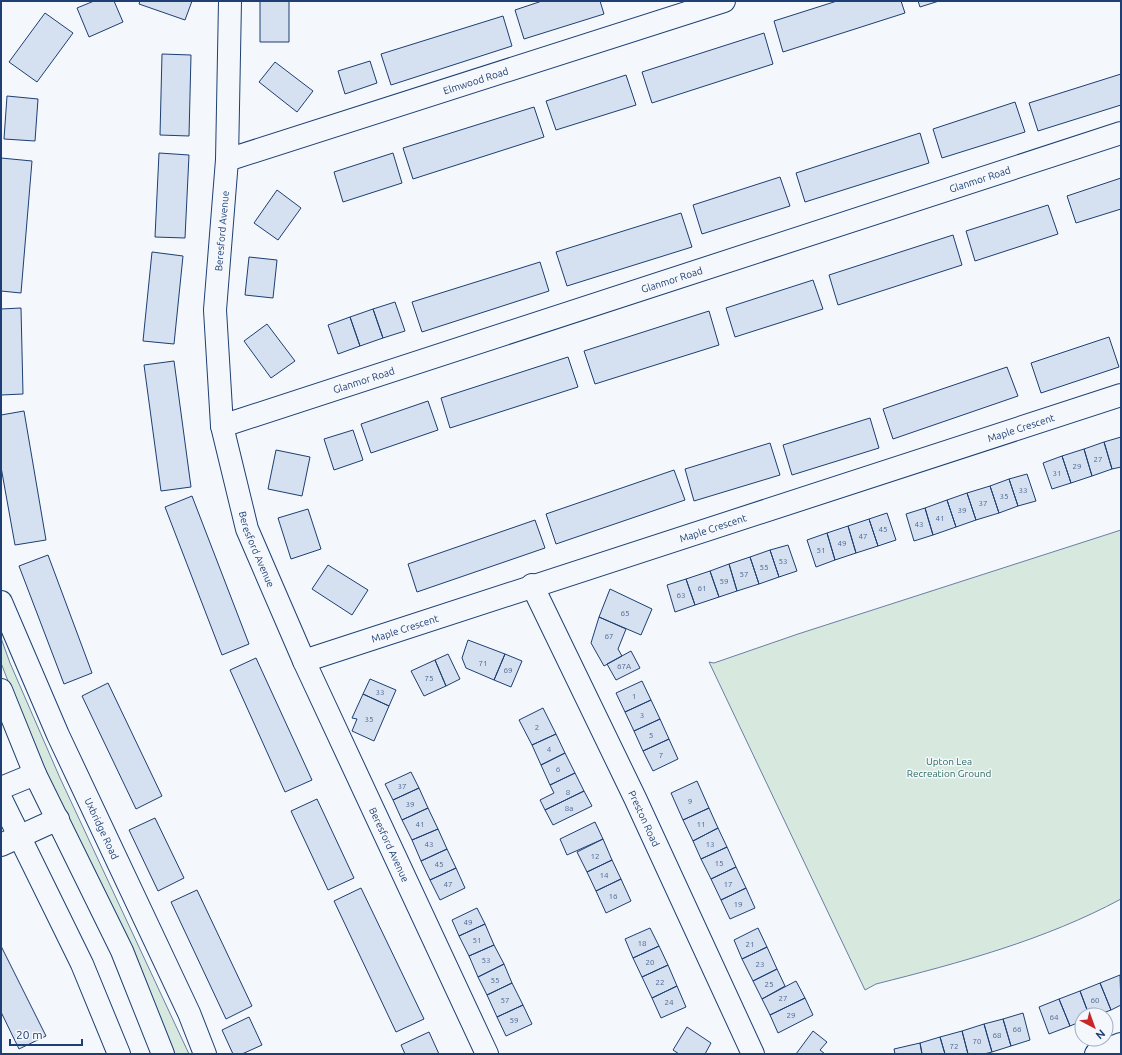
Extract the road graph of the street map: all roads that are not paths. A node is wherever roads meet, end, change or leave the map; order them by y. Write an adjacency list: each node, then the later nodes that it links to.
1 (230, 1): 4 (street, Beresford Avenue)
2 (724, 1): 4 (street, Elmwood Road)
3 (1121, 133): 6 (street, Glanmor Road)
4 (227, 160): 6 (street, Beresford Avenue)
5 (1121, 395): 7 (street, Maple Crescent)
6 (222, 426): 9 (street, Beresford Avenue)
7 (532, 585): 9 (street, Maple Crescent); 21 (street, Preston Road)
8 (1, 602): 19 (street, Uxbridge Road)
9 (304, 661): 20 (street, Beresford Avenue)
10 (1, 690): 11 (street)
11 (35, 774): 12 (street); 14 (street)
12 (1, 788)
13 (1, 799): 15 (street)
14 (58, 819): 15 (street); 18 (street)
15 (10, 841): 17 (street)
16 (1121, 1044): 22 (street)
17 (118, 1054)
18 (163, 1054)
19 (205, 1054)
20 (487, 1054)
21 (753, 1054)
22 (1096, 1054)

